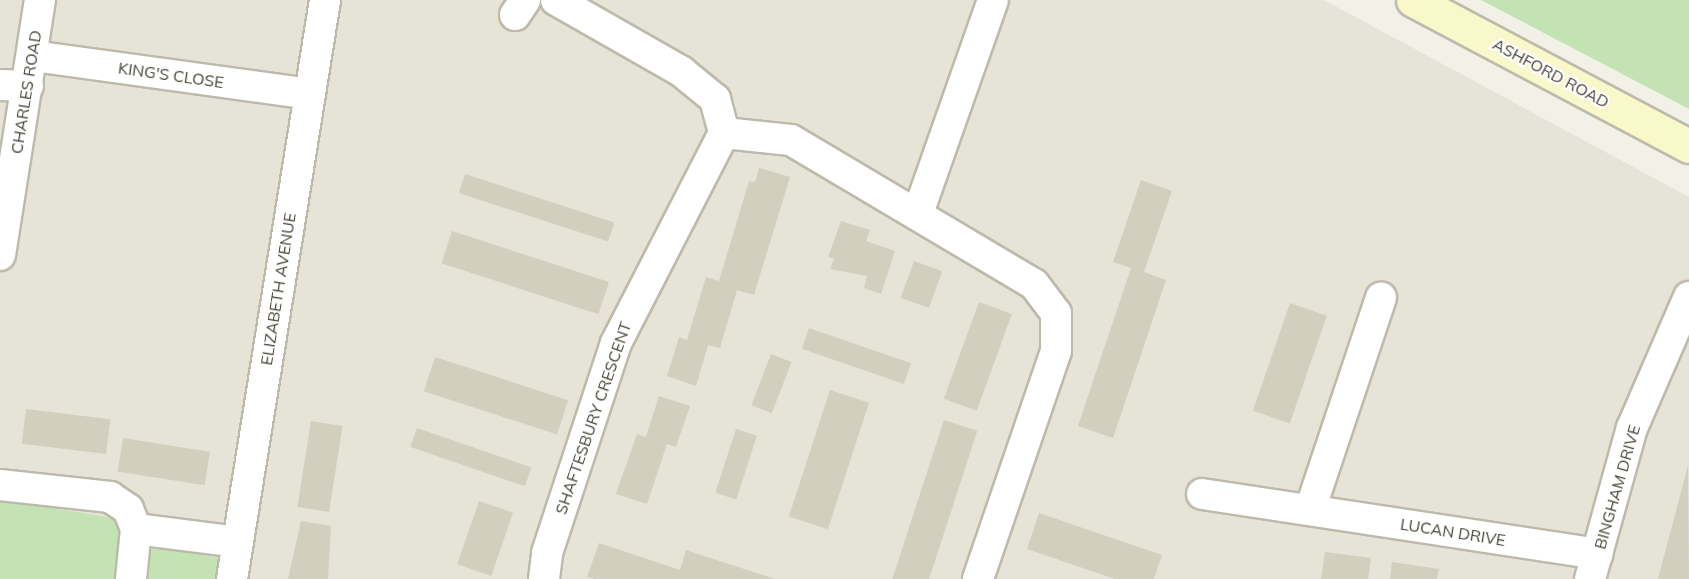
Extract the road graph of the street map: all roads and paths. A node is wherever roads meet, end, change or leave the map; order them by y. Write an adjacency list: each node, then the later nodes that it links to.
1 (40, 0): 6 (street, CHARLES ROAD)
2 (325, 0): 8 (street, ELIZABETH AVENUE)
3 (556, 0): 9 (street)
4 (993, 0): 11 (street)
5 (1413, 0): 10 (main road, ASHFORD ROAD)
6 (33, 56): 7 (street, CHARLES ROAD); 8 (street, KING'S CLOSE)
7 (14, 85): 12 (street, CHARLES ROAD)
8 (309, 94): 19 (street, ELIZABETH AVENUE)
9 (724, 133): 11 (street); 23 (street, SHAFTESBURY CRESCENT)
10 (1689, 146)
11 (918, 213): 24 (street)
12 (0, 255)
13 (1689, 297): 20 (street, BINGHAM DRIVE)
14 (1381, 298): 17 (street)
15 (0, 486): 18 (street)
16 (1202, 494): 17 (street, LUCAN DRIVE)
17 (1310, 510): 20 (street, LUCAN DRIVE)
18 (136, 529): 19 (street); 21 (street)
19 (237, 542): 22 (street, ELIZABETH AVENUE)
20 (1594, 567)
21 (131, 579)
22 (232, 579)
23 (544, 579)
24 (978, 579)

